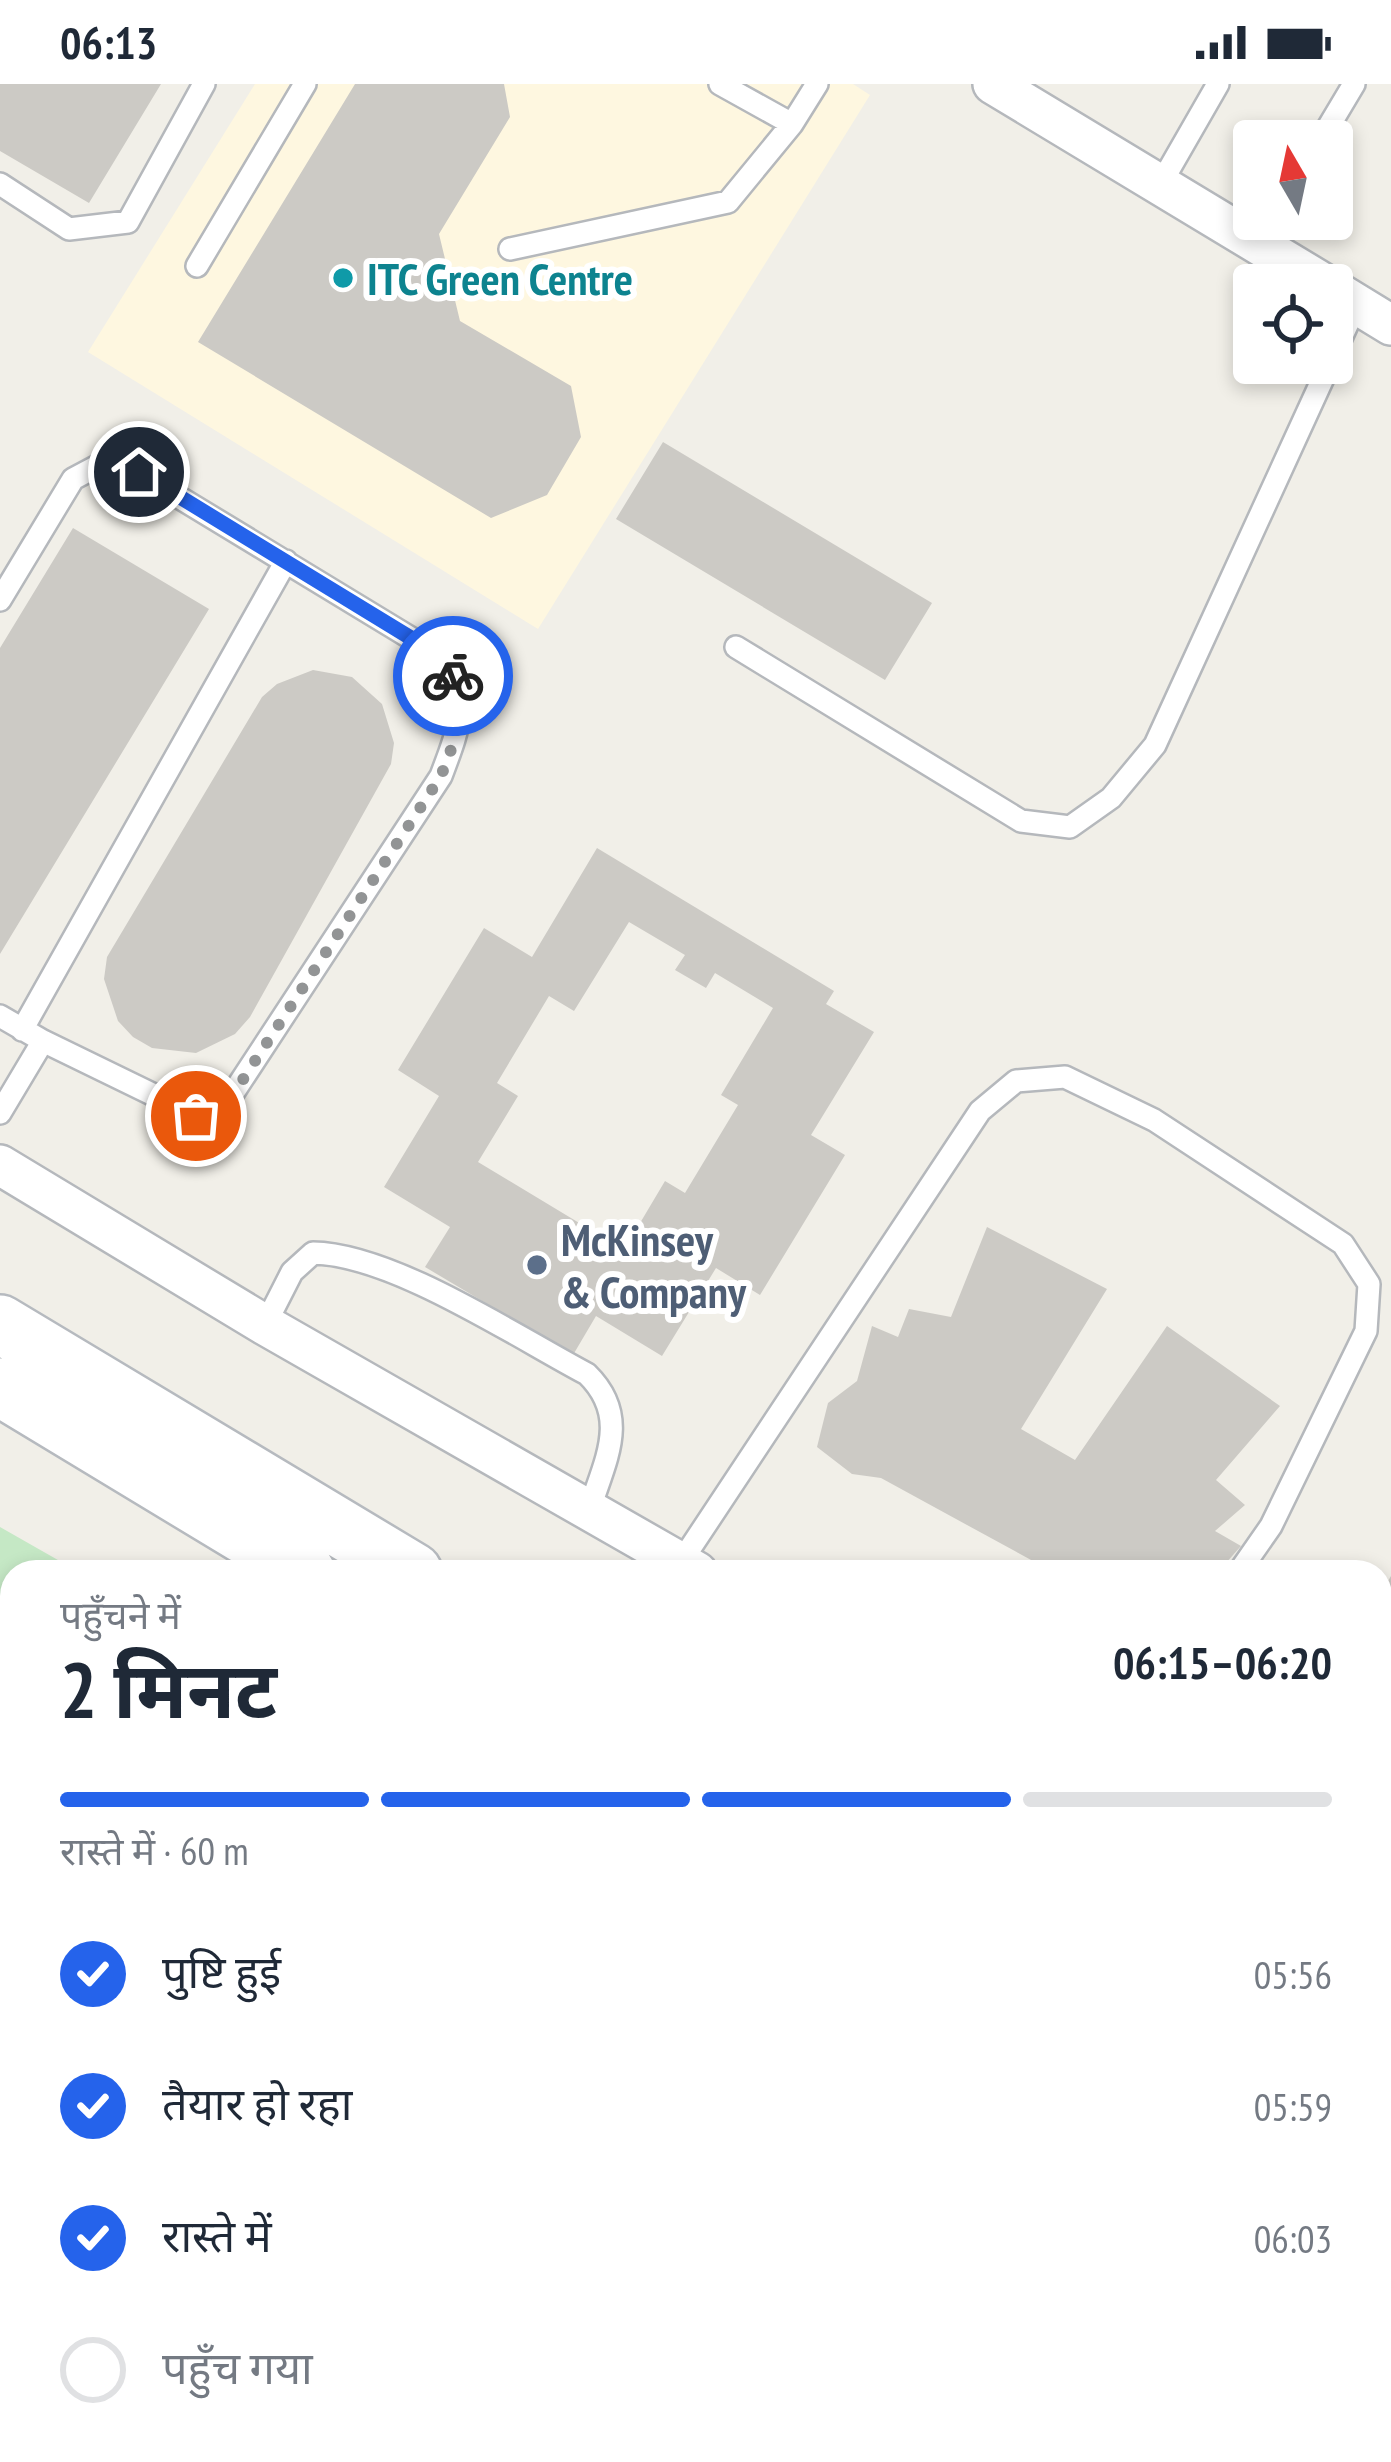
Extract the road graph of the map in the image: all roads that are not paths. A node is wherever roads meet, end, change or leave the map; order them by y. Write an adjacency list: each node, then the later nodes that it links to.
1 (204, 84): 10 (lane)
2 (305, 84): 16 (lane)
3 (720, 84): 9 (lane)
4 (817, 84): 9 (lane)
5 (993, 84): 11 (street)
6 (1218, 84): 11 (lane)
7 (1354, 84): 8 (lane)
8 (1332, 120)
9 (792, 124): 14 (lane)
10 (0, 184)
11 (1160, 185): 12 (street)
12 (1233, 217)
13 (1275, 240): 15 (street)
14 (510, 249)
15 (1304, 264)
16 (197, 266)
17 (1353, 301): 18 (street)
18 (1391, 325)
19 (1320, 384): 22 (lane)
20 (286, 560): 21 (lane); 24 (lane); 25 (lane)
21 (0, 600)
22 (736, 647)
23 (0, 1016): 24 (lane)
24 (22, 1030): 25 (lane)
25 (43, 1041): 26 (lane)
26 (0, 1113)
27 (0, 1166): 29 (street)
28 (0, 1324): 33 (main road)
29 (265, 1325): 31 (street); 31 (lane)
30 (0, 1387): 32 (main road)
31 (589, 1511): 34 (street)
32 (286, 1560)
33 (392, 1560)
34 (676, 1560)
35 (693, 1560): 36 (lane)
36 (1247, 1560)

